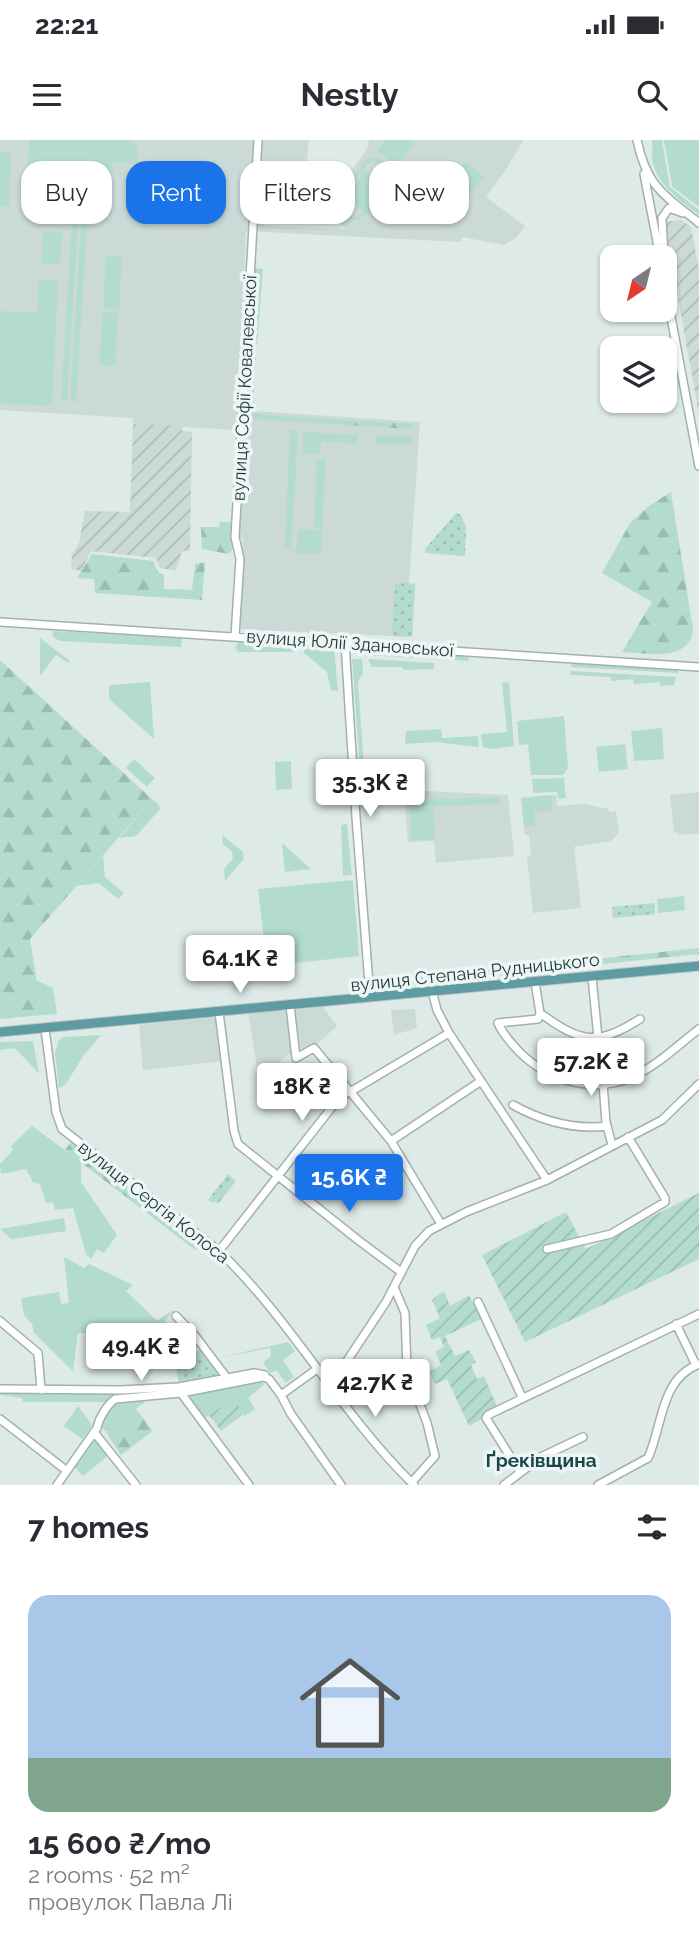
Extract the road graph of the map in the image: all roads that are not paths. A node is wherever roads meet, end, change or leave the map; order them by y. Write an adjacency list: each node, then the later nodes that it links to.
1 (258, 140): 10 (street, вулиця Софії Ковалевської)
2 (637, 140): 3 (street)
3 (651, 188): 4 (street); 5 (street)
4 (696, 220): 6 (street)
5 (660, 245)
6 (662, 245)
7 (672, 322): 8 (street)
8 (699, 466)
9 (0, 622): 10 (street, вулиця Юлії Здановської)
10 (235, 636): 11 (street, вулиця Юлії Здановської)
11 (345, 643): 12 (street, вулиця Юлії Здановської); 17 (street)
12 (699, 667)
13 (699, 966): 14 (main road, вулиця Степана Рудницького)
14 (592, 977): 15 (main road, вулиця Степана Рудницького); 26 (street)
15 (535, 982): 16 (main road, вулиця Степана Рудницького); 20 (street)
16 (432, 991): 17 (main road, вулиця Степана Рудницького); 25 (street)
17 (370, 998): 18 (main road, вулиця Степана Рудницького)
18 (290, 1009): 19 (main road, вулиця Степана Рудницького); 30 (street)
19 (219, 1012): 22 (main road, вулиця Степана Рудницького); 36 (street)
20 (540, 1013): 26 (street); 28 (street)
21 (640, 1019): 26 (street)
22 (45, 1029): 24 (main road, вулиця Степана Рудницького); 40 (street, вулиця Сергія Колоса)
23 (699, 1029): 28 (street)
24 (0, 1032)
25 (449, 1033): 27 (street); 30 (street)
26 (598, 1038)
27 (481, 1081): 34 (street); 37 (street)
28 (603, 1084): 32 (street)
29 (699, 1084): 33 (street)
30 (350, 1091): 34 (street); 36 (street)
31 (513, 1105): 32 (street)
32 (607, 1126): 35 (street)
33 (628, 1137): 35 (street); 39 (street)
34 (391, 1141): 38 (street)
35 (612, 1144): 37 (street)
36 (280, 1177): 40 (street); 41 (street)
37 (547, 1180): 38 (street)
38 (441, 1224): 41 (street)
39 (547, 1249)
40 (221, 1250): 49 (street, вулиця Сергія Колоса)
41 (401, 1272): 42 (street)
42 (394, 1287): 52 (street); 63 (street)
43 (478, 1302): 57 (street)
44 (699, 1314): 47 (street)
45 (176, 1316): 50 (street)
46 (0, 1321): 54 (street)
47 (676, 1324): 48 (street); 57 (street)
48 (697, 1365): 69 (street)
49 (317, 1369): 52 (street, вулиця Сергія Колоса); 56 (street)
50 (227, 1378): 51 (street); 54 (street)
51 (270, 1381): 55 (street); 56 (street)
52 (329, 1385): 63 (street, вулиця Сергія Колоса)
53 (0, 1389): 54 (street)
54 (41, 1390)
55 (181, 1393): 59 (street); 66 (street)
56 (281, 1395): 67 (street)
57 (522, 1396): 62 (street)
58 (0, 1419): 61 (street)
59 (94, 1432): 61 (street); 65 (street)
60 (583, 1437): 62 (street)
61 (67, 1471): 64 (street)
62 (520, 1472): 68 (street)
63 (413, 1484)
64 (57, 1485)
65 (136, 1485)
66 (249, 1485)
67 (341, 1485)
68 (503, 1485)
69 (598, 1485)

